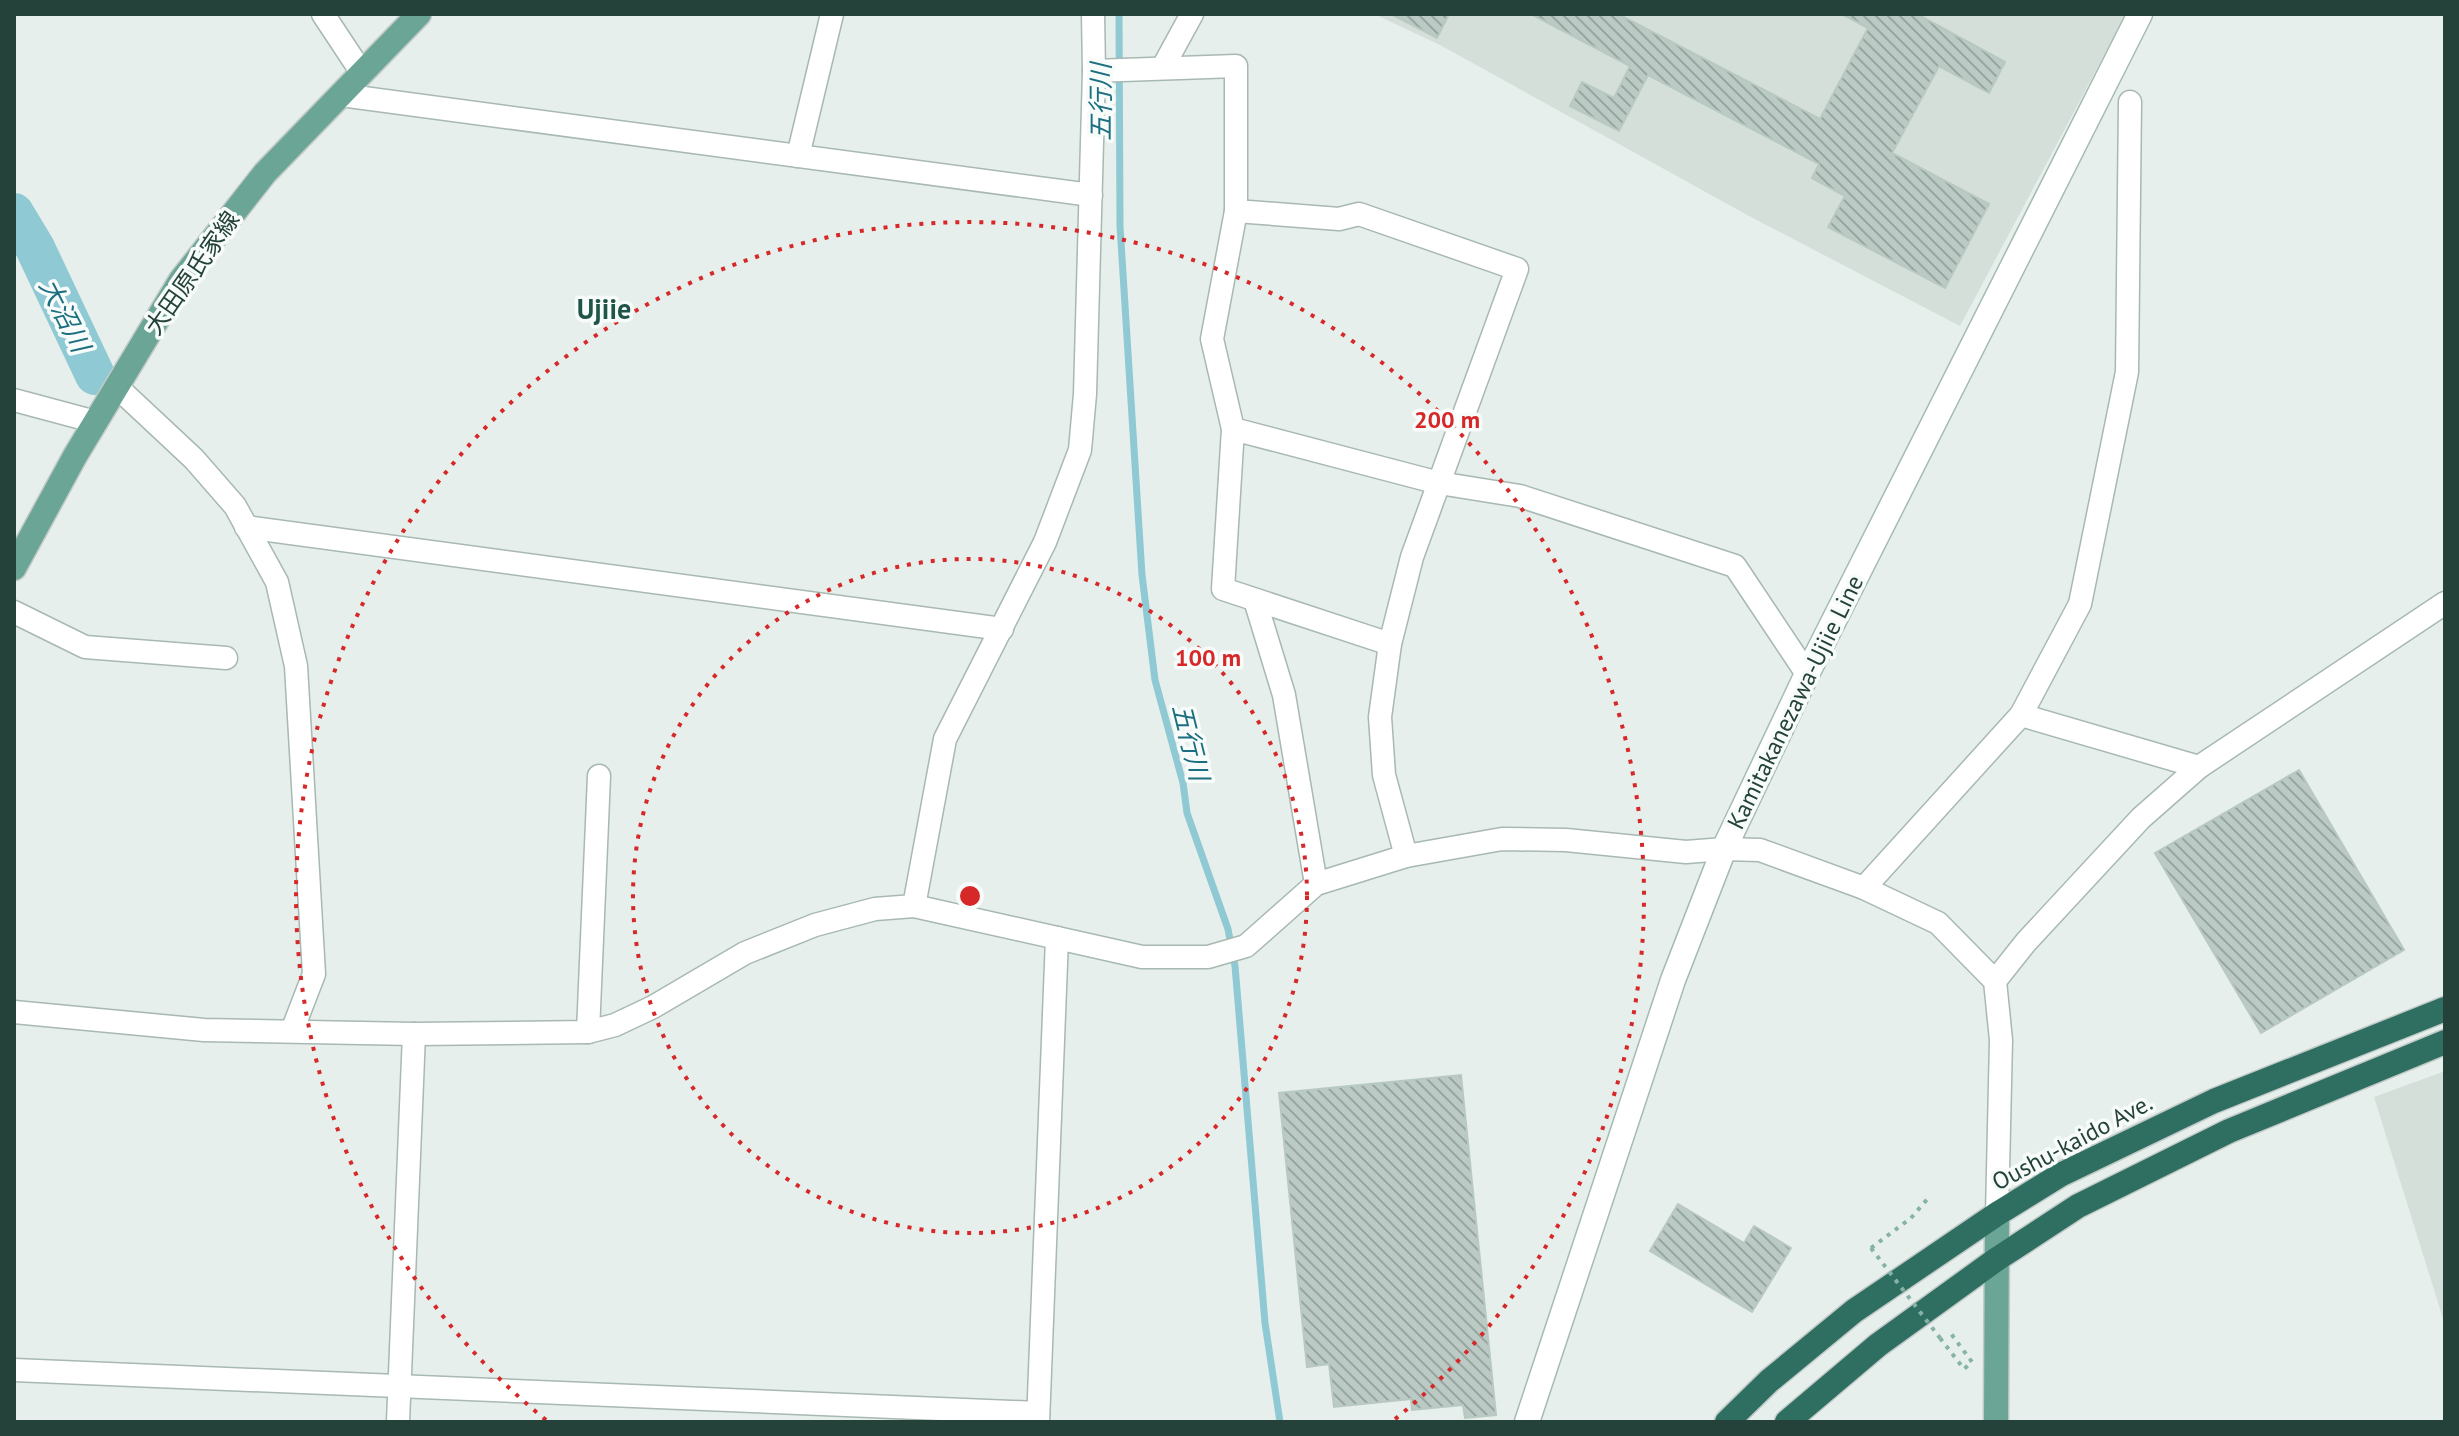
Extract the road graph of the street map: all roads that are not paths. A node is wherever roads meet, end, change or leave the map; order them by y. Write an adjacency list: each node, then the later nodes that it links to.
1 (323, 14): 9 (street)
2 (419, 14): 9 (main road, 大田原氏家線)
3 (832, 14): 12 (street)
4 (1093, 14): 8 (street)
5 (1192, 14): 7 (street)
6 (2140, 14): 28 (main road, Kamitakanezawa-Ujiie Line)
7 (1163, 67): 8 (street); 14 (street)
8 (1094, 71): 13 (street)
9 (362, 73): 10 (main road, 大田原氏家線)
10 (341, 95): 12 (street); 15 (main road, 大田原氏家線)
11 (2130, 102): 29 (street)
12 (798, 156): 13 (street)
13 (1091, 195): 25 (street)
14 (1236, 211): 18 (street); 19 (street)
15 (117, 387): 17 (main road, 大田原氏家線); 20 (street)
16 (14, 400): 17 (street)
17 (96, 422): 21 (main road, 大田原氏家線)
18 (1233, 429): 19 (street); 22 (street)
19 (1439, 483): 26 (street); 28 (street)
20 (246, 527): 25 (street); 41 (street)
21 (14, 568)
22 (1255, 600): 26 (street); 34 (street)
23 (2445, 603): 30 (street)
24 (14, 612): 27 (street)
25 (1002, 629): 36 (street)
26 (1390, 644): 33 (street)
27 (226, 658)
28 (1807, 674): 32 (main road, Kamitakanezawa-Ujiie Line)
29 (2021, 715): 30 (street); 35 (street)
30 (2199, 767): 38 (street)
31 (599, 776): 42 (street)
32 (1724, 849): 33 (street); 35 (street); 51 (main road, Kamitakanezawa-Ujiie Line)
33 (1406, 856): 34 (street)
34 (1316, 884): 37 (street)
35 (1864, 888): 38 (street)
36 (914, 906): 37 (street); 42 (street)
37 (1057, 938): 49 (street)
38 (1995, 981): 45 (street)
39 (2445, 1009): 45 (highway, Oushu-kaido Ave.)
40 (14, 1012): 41 (street)
41 (292, 1031): 43 (street)
42 (588, 1032): 43 (street)
43 (414, 1034): 48 (street)
44 (2445, 1042): 46 (highway)
45 (1997, 1214): 46 (main road); 52 (highway, Oushu-kaido Ave.)
46 (1997, 1259): 53 (highway); 54 (main road)
47 (14, 1370): 48 (street)
48 (400, 1386): 49 (street); 50 (street)
49 (1038, 1417)
50 (398, 1422)
51 (1527, 1422)
52 (1727, 1422)
53 (1787, 1422)
54 (1996, 1422)

